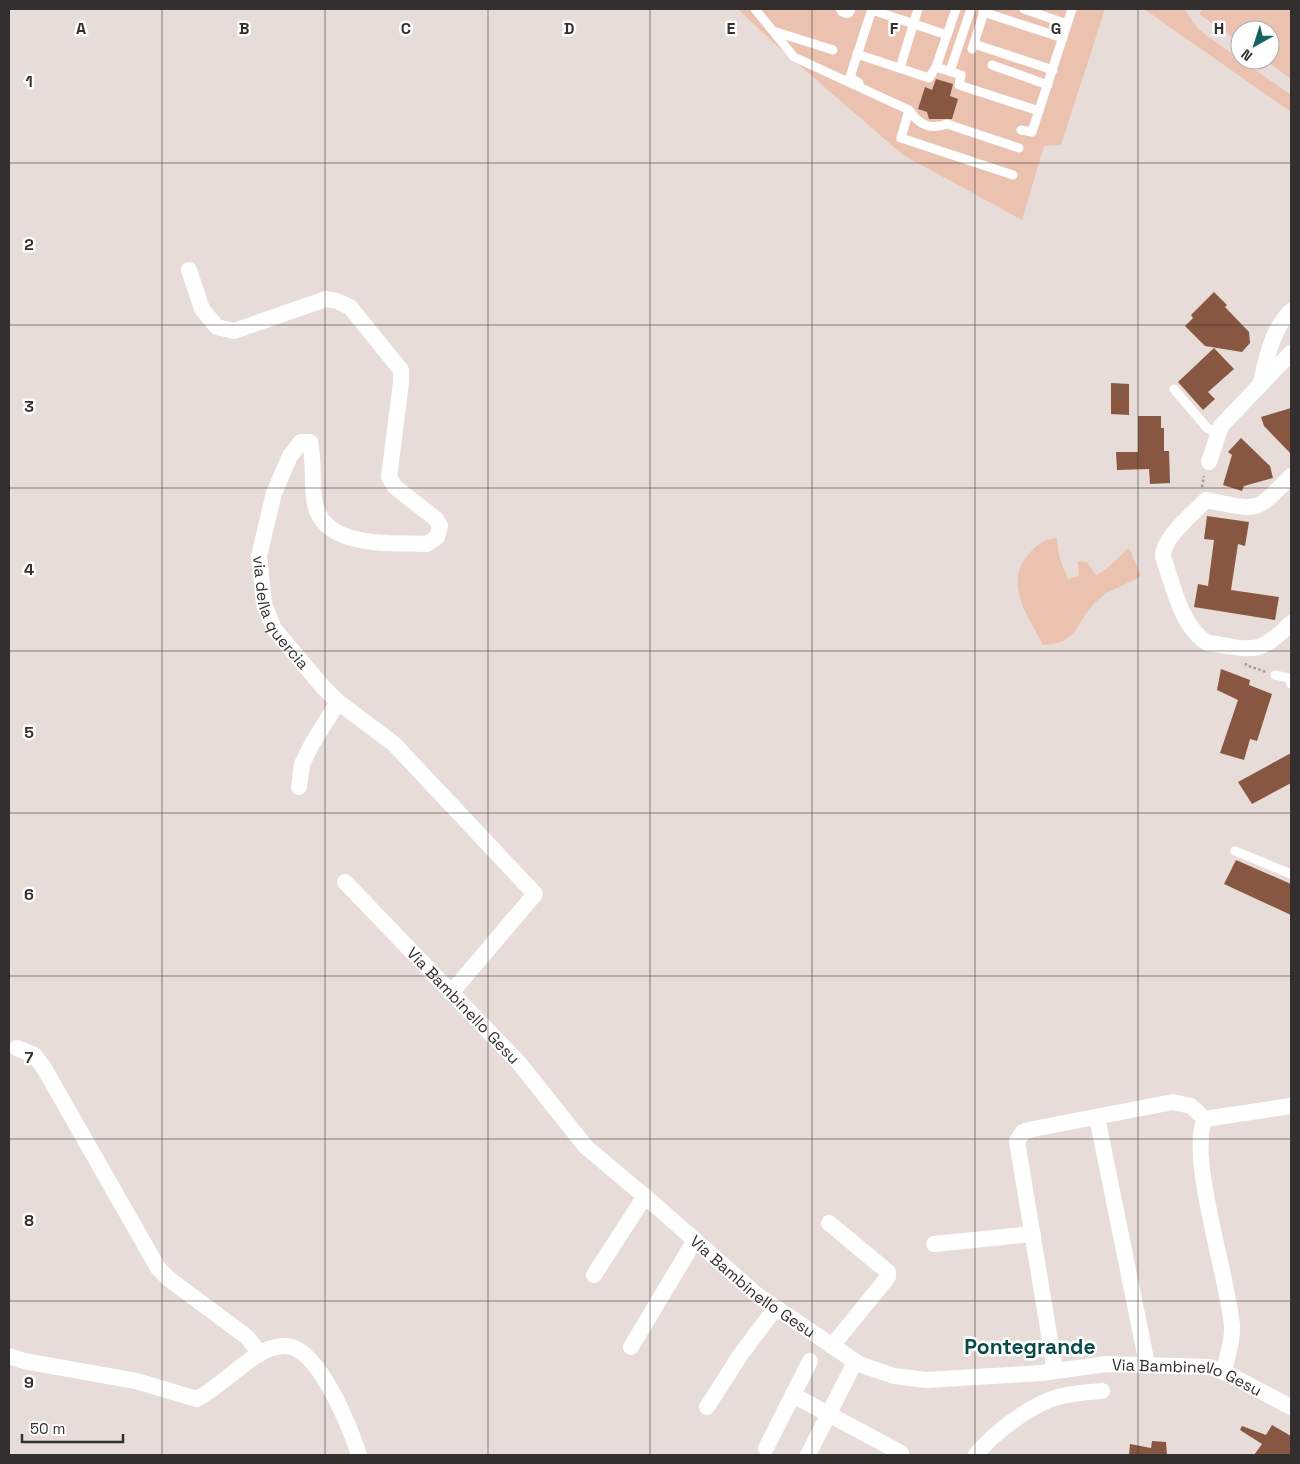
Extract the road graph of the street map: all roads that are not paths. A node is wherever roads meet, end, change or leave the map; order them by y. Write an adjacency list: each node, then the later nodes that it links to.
1 (872, 9): 9 (lane); 17 (lane)
2 (918, 9): 9 (lane)
3 (956, 9): 14 (lane)
4 (971, 9): 11 (lane)
5 (1024, 9): 10 (lane)
6 (1072, 9): 10 (lane)
7 (759, 10): 13 (lane)
8 (984, 10): 12 (lane); 15 (lane)
9 (914, 24): 14 (lane); 20 (lane)
10 (1068, 24): 15 (lane)
11 (966, 25): 12 (lane); 22 (lane)
12 (979, 28): 21 (lane)
13 (773, 31): 16 (lane); 24 (lane)
14 (947, 35): 19 (lane)
15 (1063, 38): 21 (lane)
16 (833, 50)
17 (857, 54): 20 (lane); 24 (lane)
18 (992, 65): 23 (lane)
19 (936, 67): 20 (lane); 22 (lane)
20 (900, 68)
21 (1052, 70): 23 (lane)
22 (950, 72): 26 (lane)
23 (1048, 85): 26 (lane)
24 (880, 96): 25 (lane)
25 (909, 110): 28 (lane); 29 (lane)
26 (1039, 112): 27 (lane)
27 (1021, 130)
28 (1020, 148)
29 (1013, 175)
30 (189, 270): 41 (street, via della quercia)
31 (1291, 311): 33 (street)
32 (1291, 353): 33 (street)
33 (1260, 384): 35 (street)
34 (1174, 389): 35 (lane)
35 (1218, 433): 36 (street)
36 (1209, 462)
37 (1291, 476): 38 (street)
38 (1291, 623)
39 (1275, 675): 40 (lane)
40 (1291, 684)
41 (338, 702): 42 (street); 46 (street, via della quercia)
42 (299, 787)
43 (1234, 851): 44 (lane)
44 (1291, 874)
45 (345, 882): 46 (street, Via Bambinello Gesu)
46 (451, 992): 51 (street, Via Bambinello Gesu)
47 (18, 1048): 60 (street)
48 (1291, 1106): 50 (street)
49 (1097, 1117): 50 (street); 53 (street); 64 (street)
50 (1205, 1119): 66 (street)
51 (645, 1196): 54 (street, Via Bambinello Gesu); 56 (street)
52 (829, 1223): 58 (street)
53 (1032, 1234): 55 (street); 65 (street)
54 (695, 1240): 57 (street, Via Bambinello Gesu); 59 (street)
55 (934, 1244)
56 (594, 1276)
57 (775, 1309): 58 (street, Via Bambinello Gesu); 69 (street)
58 (832, 1346): 63 (street, Via Bambinello Gesu)
59 (631, 1347)
60 (260, 1354): 61 (street); 74 (street)
61 (9, 1356)
62 (810, 1361): 68 (street)
63 (855, 1362): 65 (street, Via Bambinello Gesu); 71 (street)
64 (1147, 1364): 65 (street, Via Bambinello Gesu); 66 (street, Via Bambinello Gesu)
65 (1055, 1371)
66 (1224, 1372): 70 (street, Via Bambinello Gesu)
67 (1102, 1391): 76 (street)
68 (793, 1395): 71 (street); 72 (street)
69 (707, 1406)
70 (1291, 1407)
71 (829, 1414): 73 (street); 75 (street)
72 (766, 1448)
73 (813, 1453)
74 (359, 1455)
75 (899, 1455)
76 (976, 1455)

